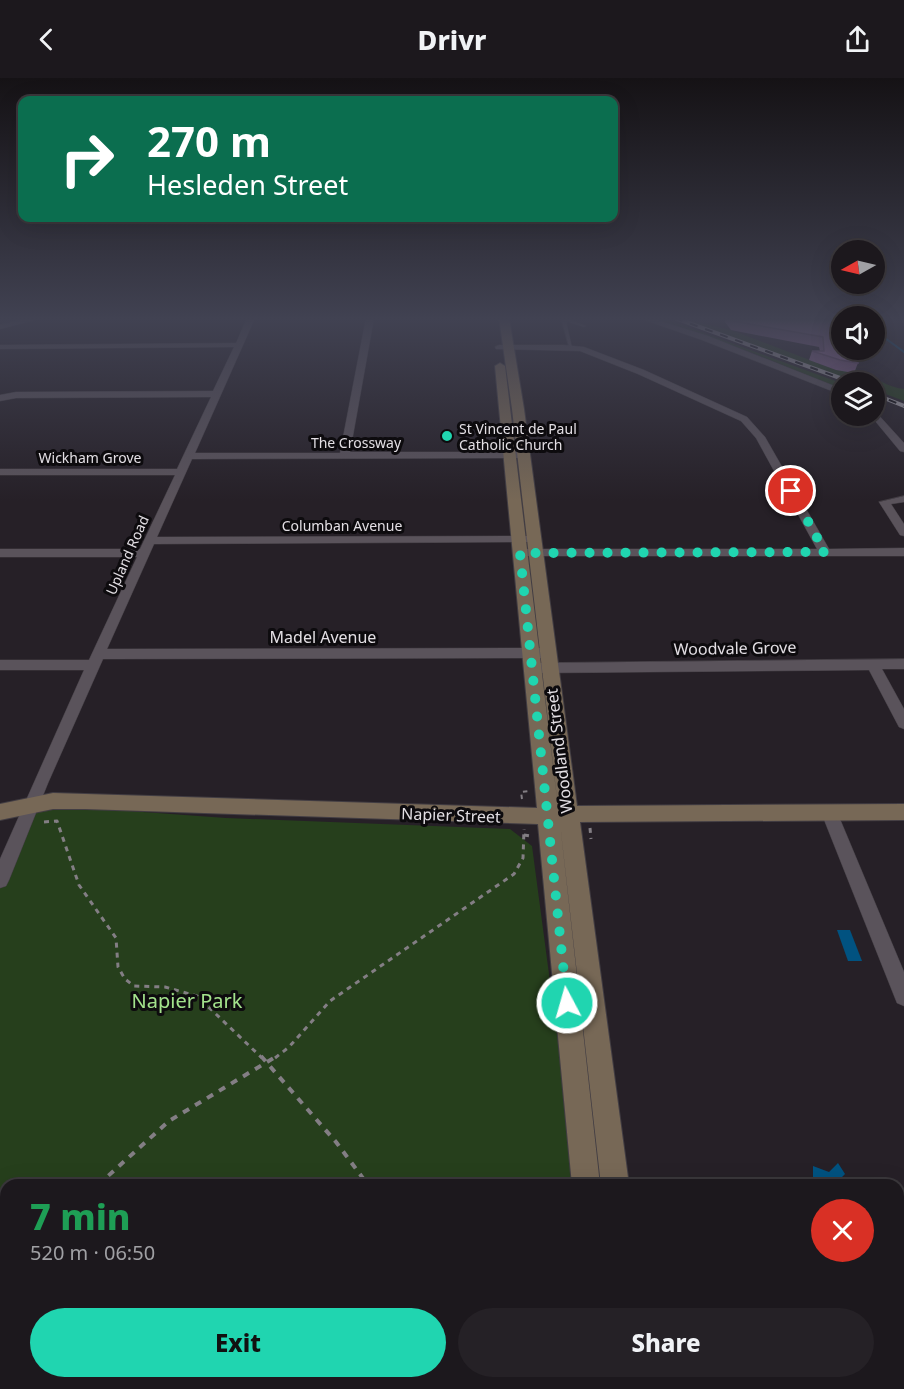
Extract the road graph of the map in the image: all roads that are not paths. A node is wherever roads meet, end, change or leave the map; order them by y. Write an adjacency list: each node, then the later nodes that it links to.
1 (224, 379): 8 (street, Upland Road)
2 (358, 379): 15 (street)
3 (505, 379): 12 (main road, Woodland Street)
4 (510, 379): 13 (main road, Woodland Street)
5 (656, 379): 23 (street)
6 (810, 379): 7 (street)
7 (831, 388)
8 (217, 394): 9 (street); 14 (street, Upland Road)
9 (0, 398)
10 (885, 426): 11 (street)
11 (904, 450)
12 (509, 455): 13 (street, The Crossway); 15 (street, The Crossway); 20 (main road, Woodland Street)
13 (524, 455): 22 (main road, Woodland Street)
14 (188, 456): 15 (street, The Crossway); 17 (street, Upland Road)
15 (344, 456)
16 (0, 472): 17 (street, Wickham Grove)
17 (181, 472): 21 (street, Upland Road)
18 (904, 499): 19 (street)
19 (904, 533)
20 (519, 540): 21 (street, Columban Avenue); 22 (street, Columban Avenue); 27 (main road, Woodland Street)
21 (150, 541): 26 (street, Upland Road)
22 (535, 546): 23 (street); 27 (street); 29 (main road, Woodland Street)
23 (825, 552): 24 (street)
24 (904, 552)
25 (0, 553): 26 (street)
26 (145, 553): 28 (street, Upland Road)
27 (520, 553): 29 (main road, Woodland Street)
28 (96, 659): 29 (street, Madel Avenue); 31 (street, Madel Avenue); 34 (street, Upland Road)
29 (540, 660): 32 (street, Woodvale Grove); 38 (main road, Woodland Street)
30 (904, 664): 32 (street, Woodvale Grove)
31 (0, 665)
32 (873, 665): 33 (street)
33 (904, 723)
34 (32, 804): 35 (main road, Napier Street); 38 (main road, Napier Street); 39 (street, Upland Road)
35 (0, 812)
36 (829, 812): 37 (main road, Napier Street); 38 (main road, Napier Street); 40 (street)
37 (904, 812)
38 (556, 815): 41 (main road, Woodland Street); 42 (main road, Woodland Street)
39 (0, 880)
40 (904, 996)
41 (581, 1140): 42 (main road); 43 (main road, Woodland Street)
42 (609, 1140): 44 (main road, Woodland Street)
43 (585, 1179)
44 (614, 1179)

